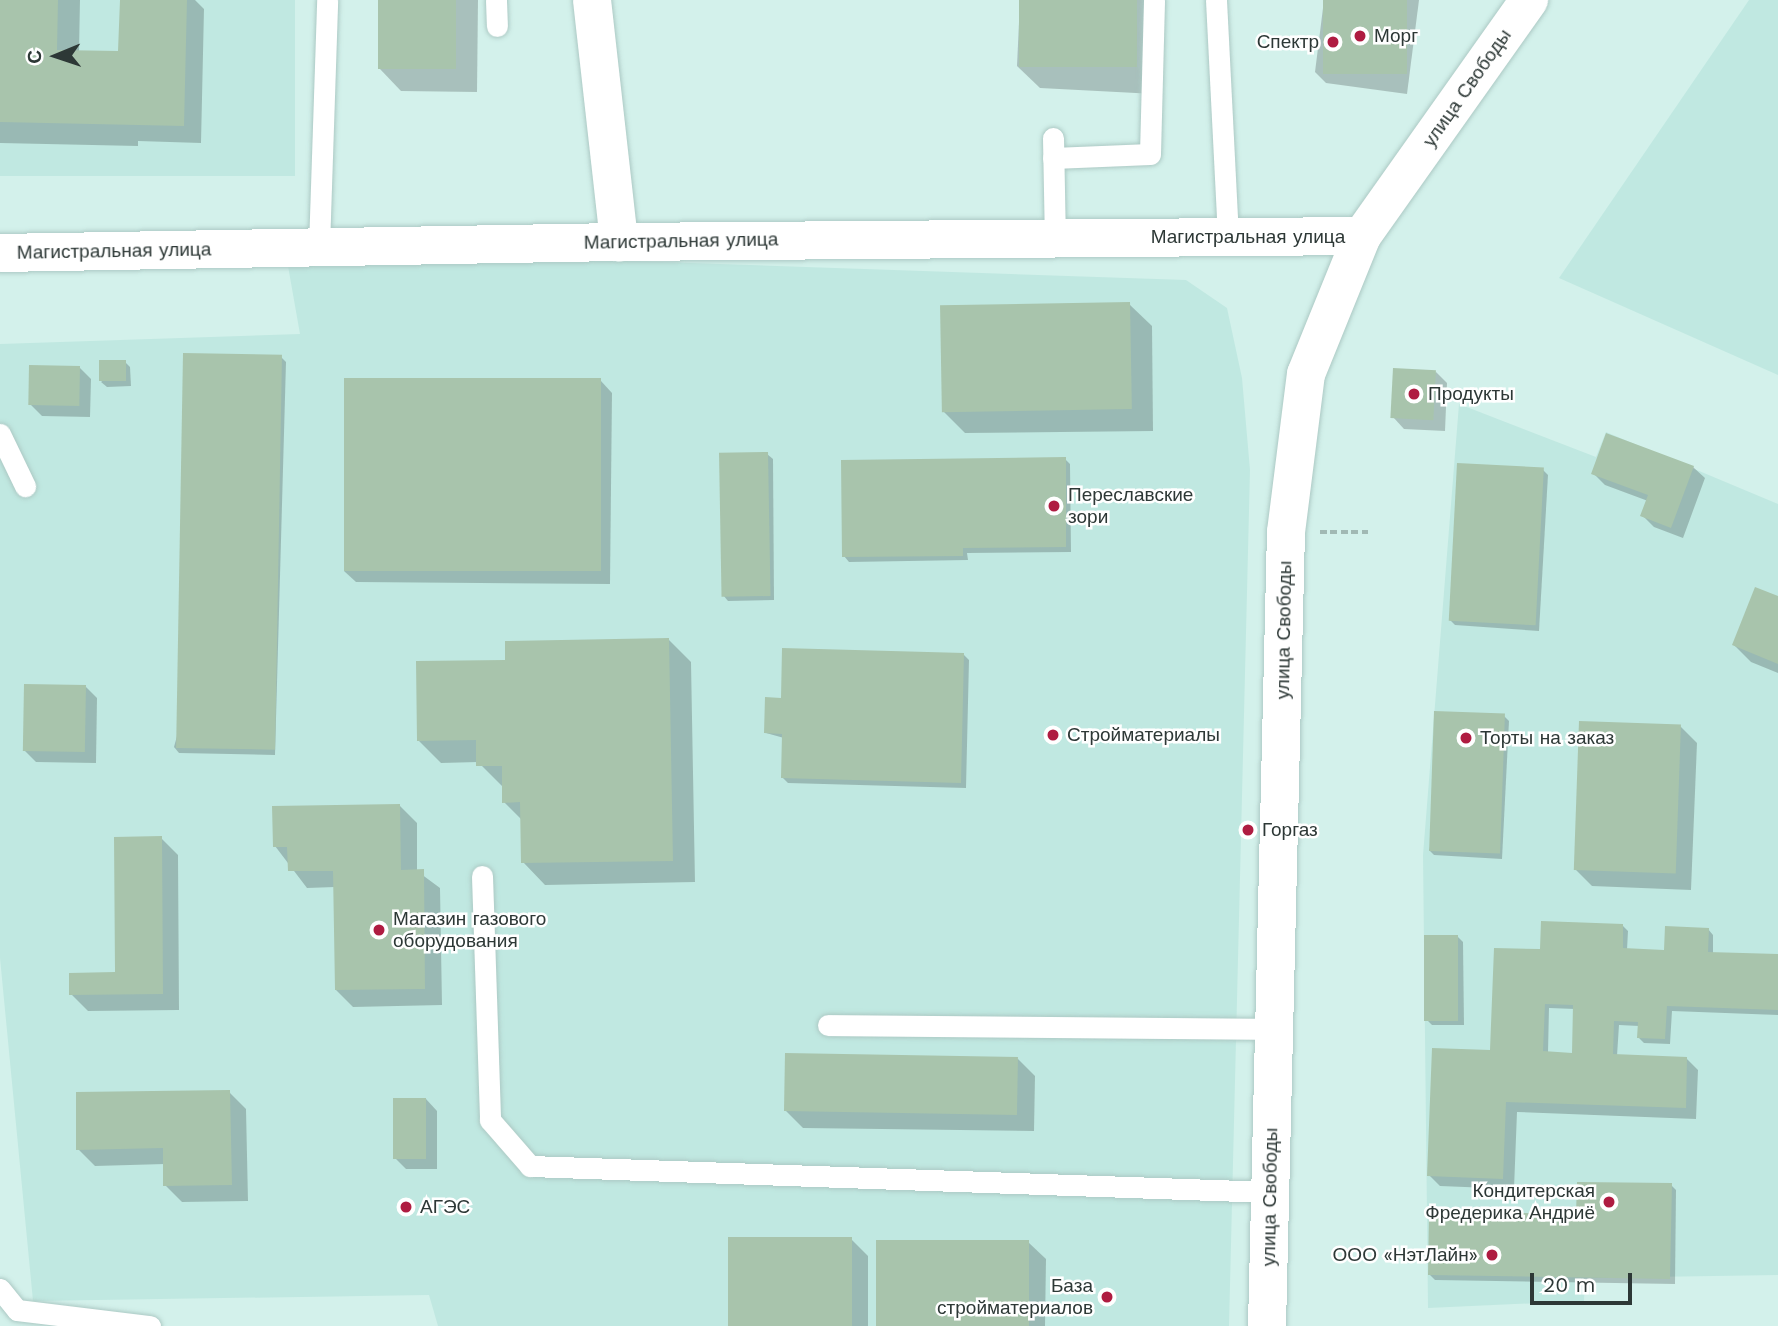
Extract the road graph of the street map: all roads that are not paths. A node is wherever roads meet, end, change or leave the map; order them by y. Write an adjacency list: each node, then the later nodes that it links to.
1 (327, 0): 12 (lane)
2 (496, 0): 7 (lane)
3 (592, 0): 11 (main road)
4 (1154, 0): 10 (lane)
5 (1216, 0): 9 (lane)
6 (1529, 0): 8 (main road, улица Свободы)
7 (498, 26)
8 (1362, 236): 9 (main road, Магистральная улица); 18 (main road, улица Свободы)
9 (1228, 237): 10 (main road, Магистральная улица)
10 (1055, 238): 11 (main road, Магистральная улица)
11 (619, 242): 12 (main road, Магистральная улица)
12 (319, 247): 13 (main road, Магистральная улица)
13 (0, 253)
14 (0, 434): 15 (lane)
15 (25, 486)
16 (482, 876): 19 (lane)
17 (828, 1025): 18 (lane)
18 (1274, 1029): 19 (main road, улица Свободы)
19 (1271, 1192): 22 (main road, улица Свободы)
20 (0, 1289): 21 (lane)
21 (150, 1326)
22 (1267, 1326)

